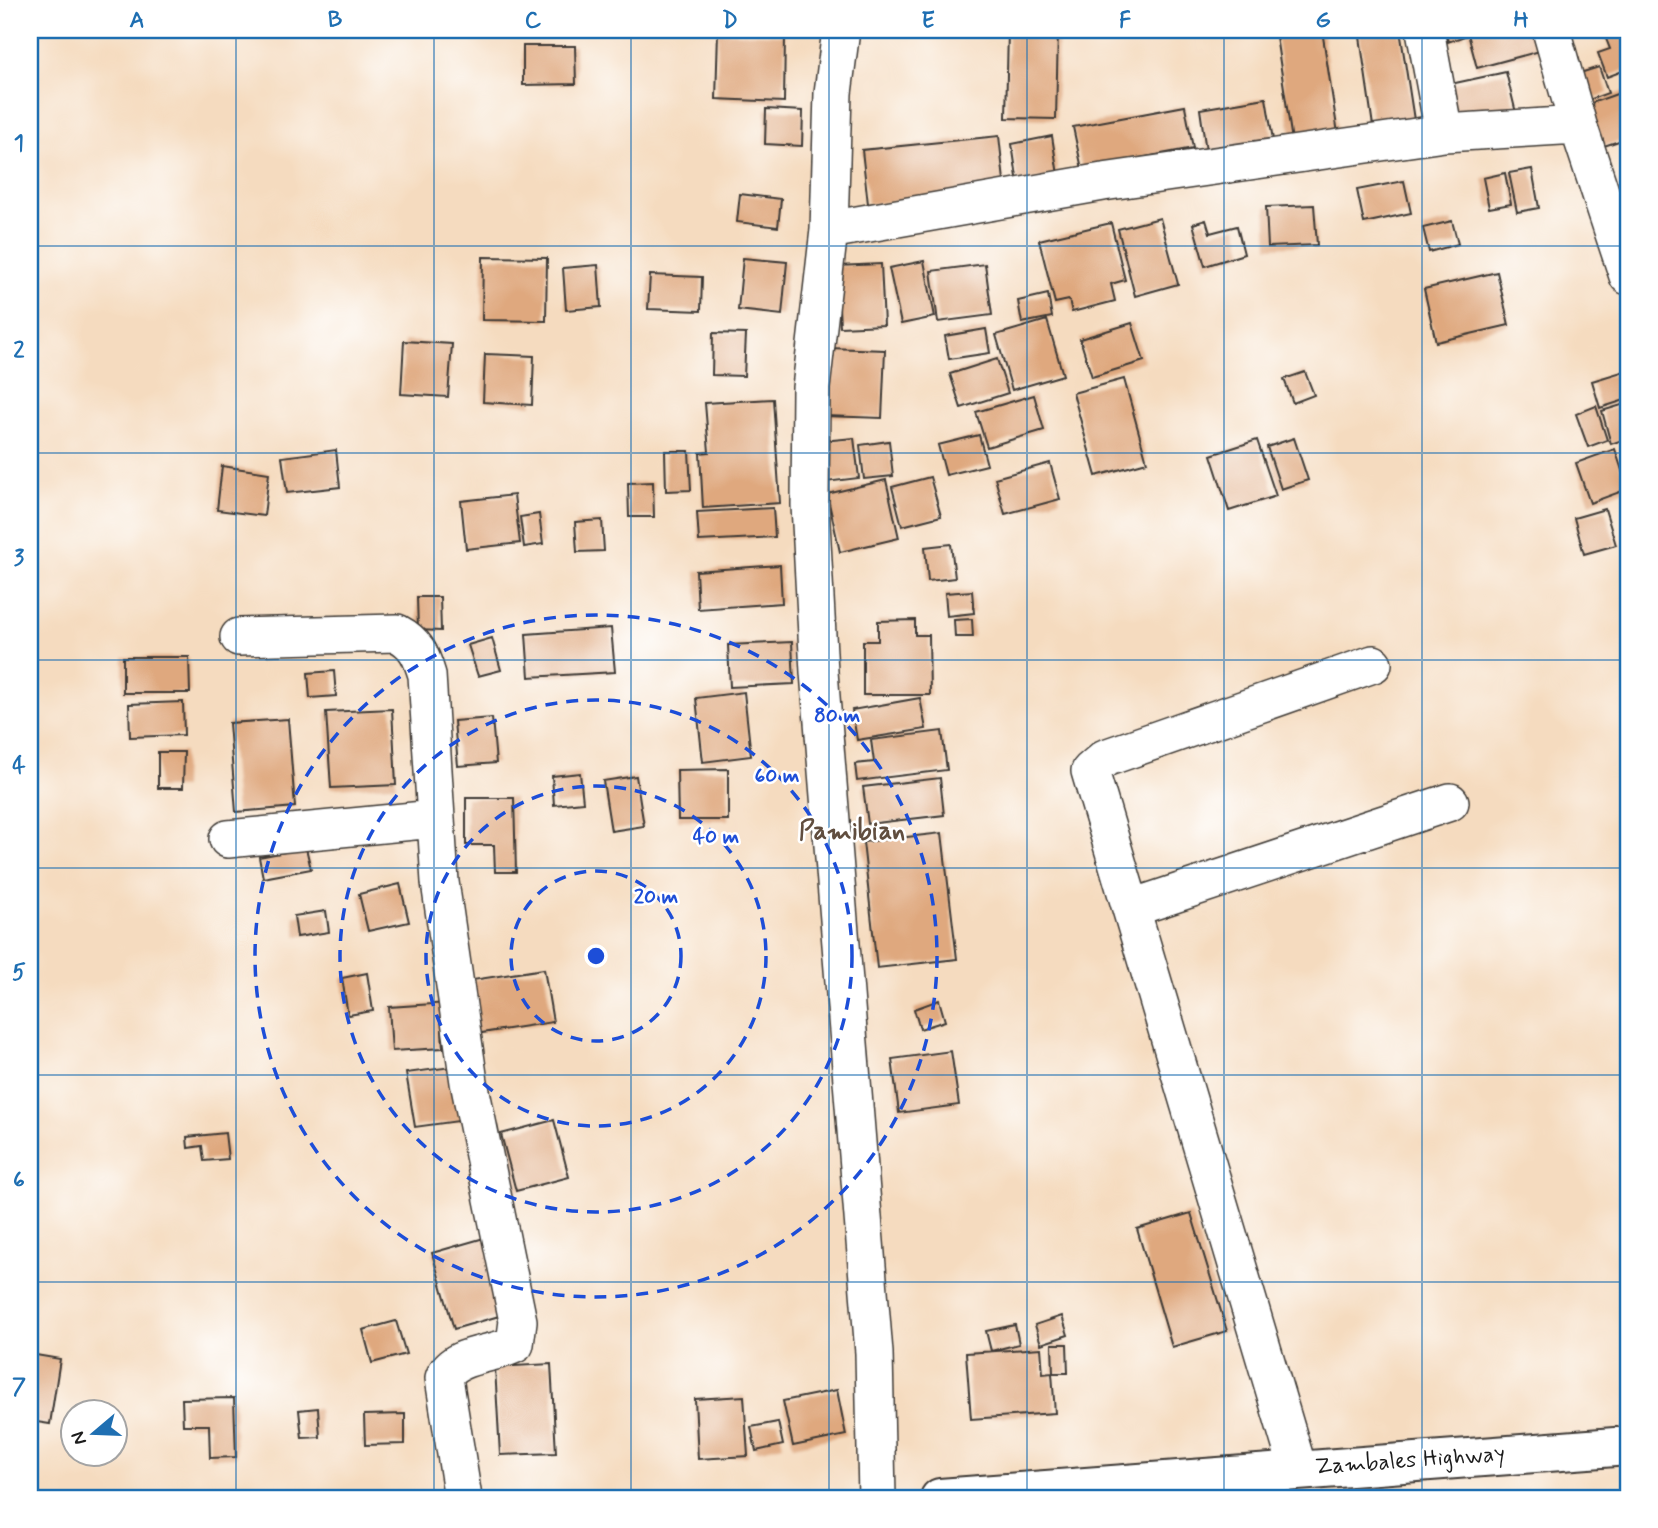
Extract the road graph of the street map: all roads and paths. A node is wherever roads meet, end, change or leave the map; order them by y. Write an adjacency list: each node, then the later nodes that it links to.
1 (841, 30): 6 (street)
2 (1424, 30): 5 (street)
3 (1551, 30): 4 (street)
4 (1578, 125): 5 (street); 7 (street)
5 (1444, 133): 6 (street)
6 (829, 230): 17 (street)
7 (1628, 276)
8 (239, 637): 11 (street)
9 (1373, 664): 13 (street)
10 (1450, 802): 13 (street)
11 (434, 819): 12 (street); 16 (street)
12 (228, 839)
13 (1132, 908): 15 (street)
14 (1628, 1446): 15 (main road, Zambales Highway)
15 (1298, 1469): 18 (main road, Zambales Highway)
16 (463, 1498)
17 (877, 1498)
18 (940, 1498)

